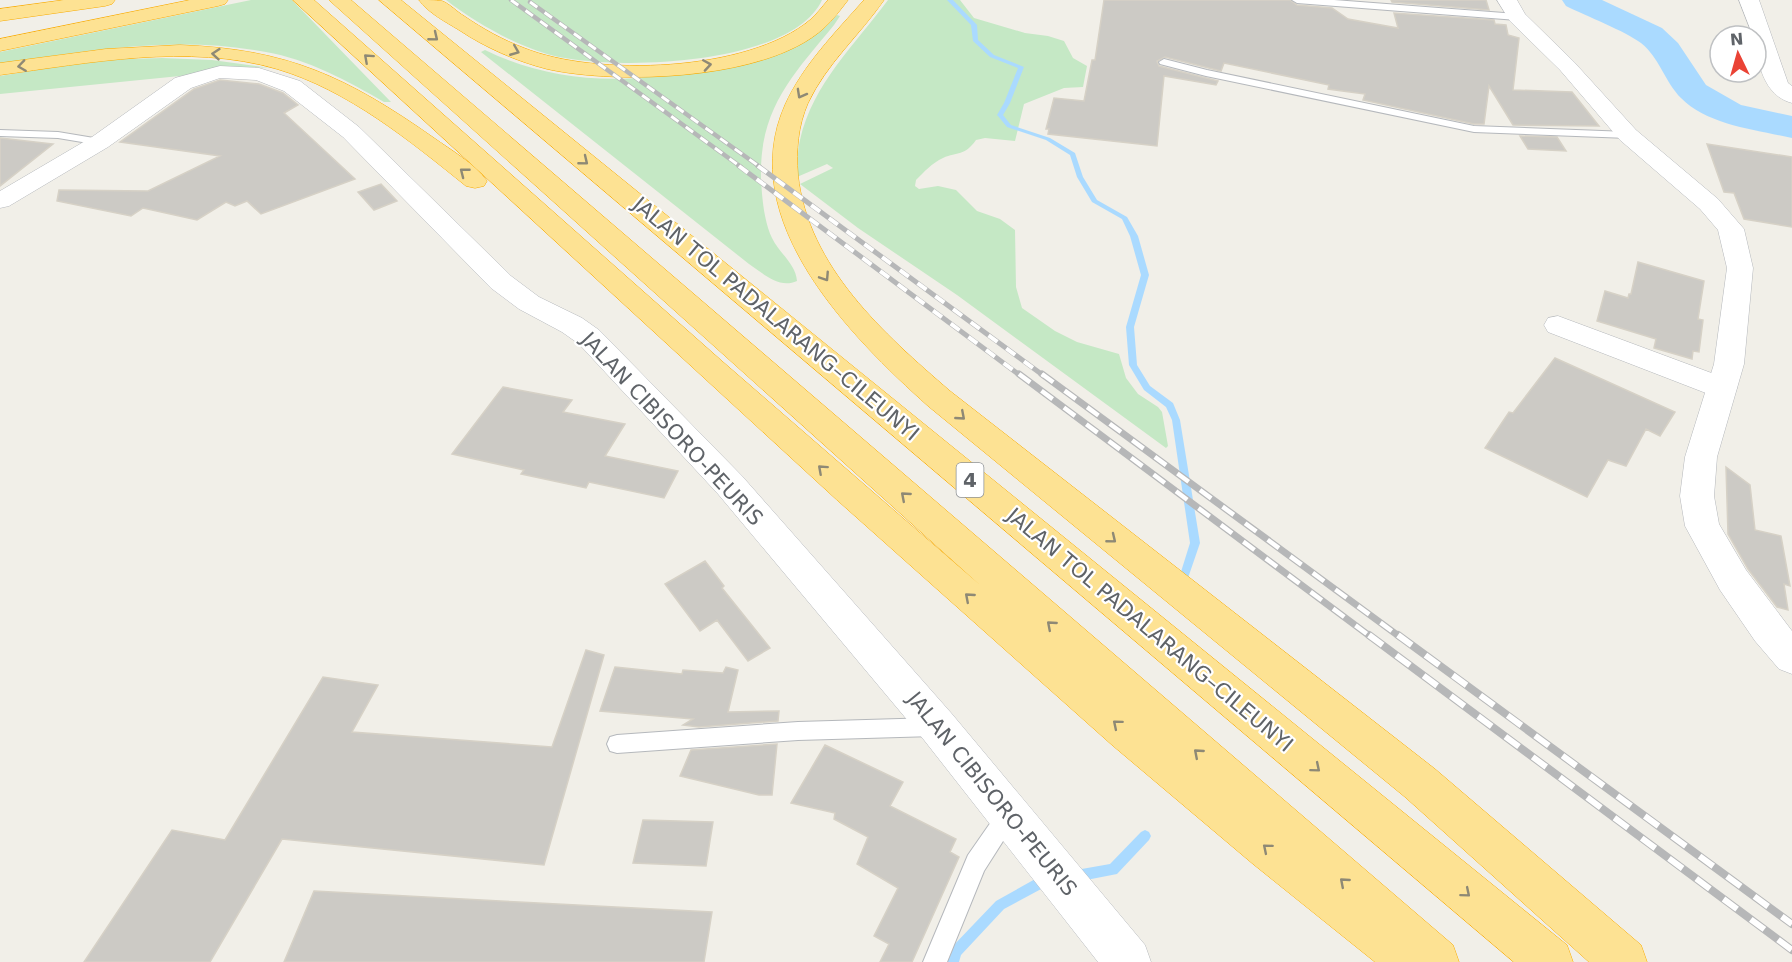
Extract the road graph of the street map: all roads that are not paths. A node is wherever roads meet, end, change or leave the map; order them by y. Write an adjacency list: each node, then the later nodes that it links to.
1 (105, 0): 15 (highway)
2 (130, 0): 16 (highway)
3 (179, 0): 17 (highway)
4 (218, 0): 18 (highway)
5 (303, 0): 28 (highway, one-way to 5)
6 (339, 0): 37 (highway, one-way to 6)
7 (388, 0): 38 (highway, JALAN TOL PADALARANG–CILEUNYI / 4, one-way to 38)
8 (429, 0): 9 (highway, one-way to 9)
9 (838, 0)
10 (860, 0): 19 (highway)
11 (874, 0): 19 (highway)
12 (1297, 0): 14 (lane)
13 (1749, 0): 22 (street)
14 (1512, 8): 24 (street)
15 (0, 15)
16 (0, 27)
17 (0, 36)
18 (0, 45)
19 (835, 46): 39 (highway, one-way to 39)
20 (1164, 62): 24 (lane)
21 (0, 69): 28 (highway, one-way to 21)
22 (1792, 96)
23 (0, 133): 25 (lane)
24 (1628, 135): 29 (street)
25 (100, 142): 26 (street, JALAN CIBISORO-PEURIS); 31 (street, JALAN CIBISORO-PEURIS)
26 (0, 201)
27 (1558, 325): 29 (street)
28 (707, 365): 36 (highway, one-way to 28)
29 (1722, 388): 30 (street)
30 (1792, 657)
31 (938, 727): 32 (lane); 33 (street, JALAN CIBISORO-PEURIS)
32 (617, 744)
33 (1019, 829): 34 (street, JALAN CIBISORO-PEURIS); 35 (lane)
34 (1105, 942)
35 (935, 962)
36 (1412, 962)
37 (1436, 962)
38 (1550, 962)
39 (1624, 962)

